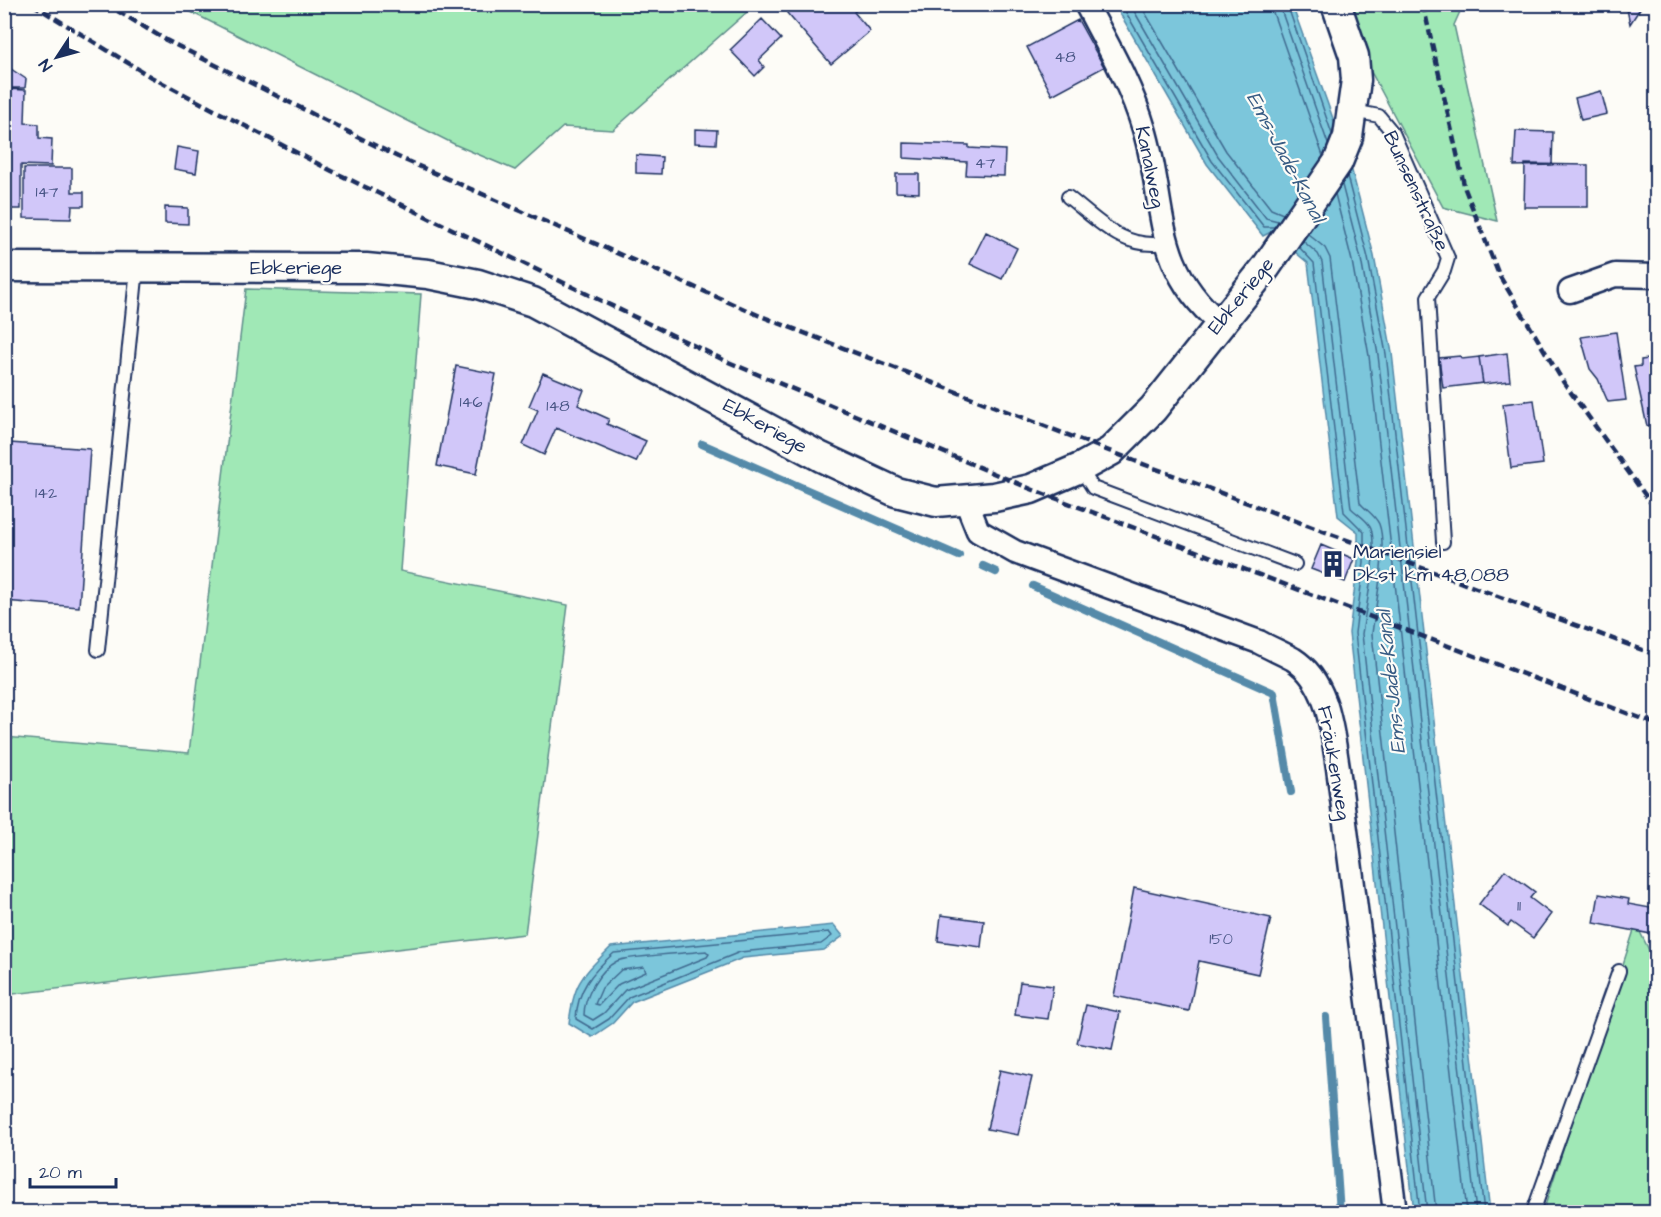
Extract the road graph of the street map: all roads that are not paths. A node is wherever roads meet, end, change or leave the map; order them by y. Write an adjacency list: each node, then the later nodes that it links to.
1 (1086, 4): 5 (street, Kanalweg)
2 (1336, 4): 3 (street)
3 (1353, 111): 10 (street, Ebkeriege); 13 (lane, Bunsenstraße)
4 (1068, 197): 5 (lane)
5 (1165, 243): 10 (street, Kanalweg)
6 (4, 267): 7 (street, Ebkeriege)
7 (137, 268): 12 (street, Ebkeriege); 15 (lane)
8 (1656, 276): 9 (street)
9 (1570, 291)
10 (1220, 323): 11 (street, Ebkeriege)
11 (1080, 468): 12 (street, Ebkeriege); 14 (lane)
12 (966, 501): 17 (street, Fräukenweg)
13 (1443, 542)
14 (1295, 564)
15 (98, 650)
16 (1619, 971): 18 (lane)
17 (1395, 1212)
18 (1533, 1212)

